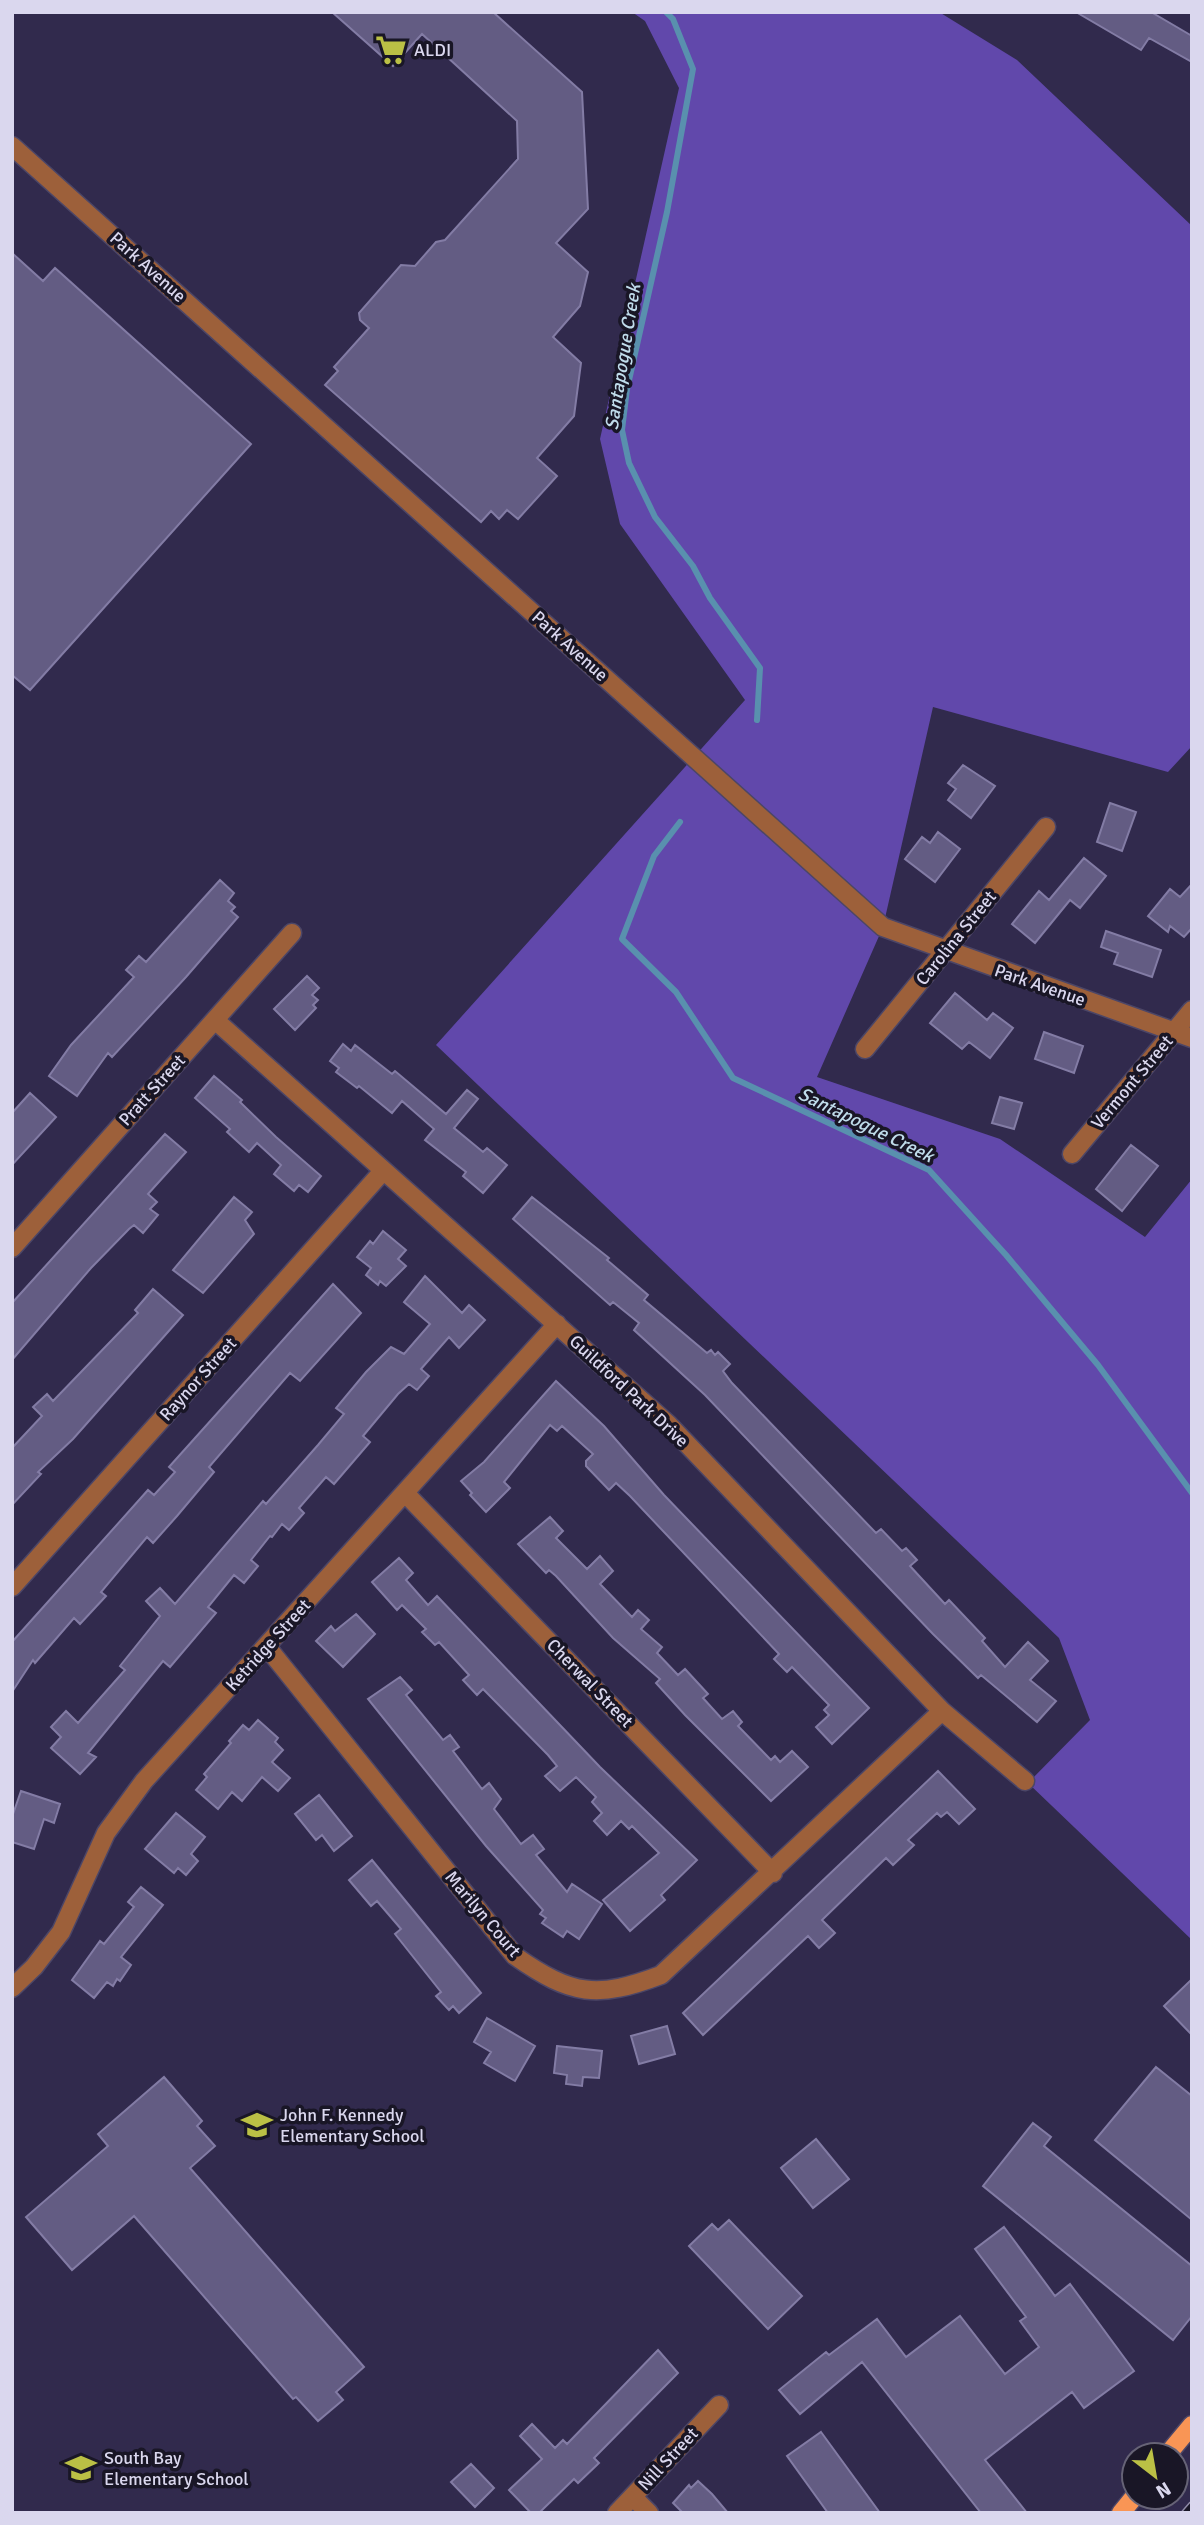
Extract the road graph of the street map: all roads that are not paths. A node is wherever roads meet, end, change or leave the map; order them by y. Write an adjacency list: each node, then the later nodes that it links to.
1 (12, 146): 4 (street, Park Avenue)
2 (1046, 827): 4 (street, Carolina Street)
3 (292, 933): 6 (street, Pratt Street)
4 (946, 951): 7 (street, Park Avenue); 9 (street, Carolina Street)
5 (1192, 1010): 7 (street, Vermont Street)
6 (215, 1020): 11 (street, Guildford Park Drive); 12 (street, Pratt Street)
7 (1174, 1032): 8 (street, Park Avenue); 10 (street, Vermont Street)
8 (1192, 1038)
9 (865, 1048)
10 (1072, 1154)
11 (383, 1171): 13 (street, Guildford Park Drive); 15 (street, Raynor Street)
12 (12, 1248)
13 (557, 1324): 14 (street, Ketridge Street); 17 (street, Guildford Park Drive)
14 (405, 1493): 16 (street, Ketridge Street); 19 (street, Cherwal Street)
15 (12, 1587)
16 (267, 1647): 19 (street, Marilyn Court); 20 (street, Ketridge Street)
17 (942, 1711): 18 (street, Guildford Park Drive); 19 (street, Marilyn Court)
18 (1025, 1782)
19 (773, 1873)
20 (12, 1988)
21 (719, 2405): 24 (street, Nill Street)
22 (1192, 2425): 23 (main road)
23 (1179, 2441)
24 (634, 2497): 25 (street, Nill Street); 26 (street)
25 (617, 2513)
26 (649, 2513)

